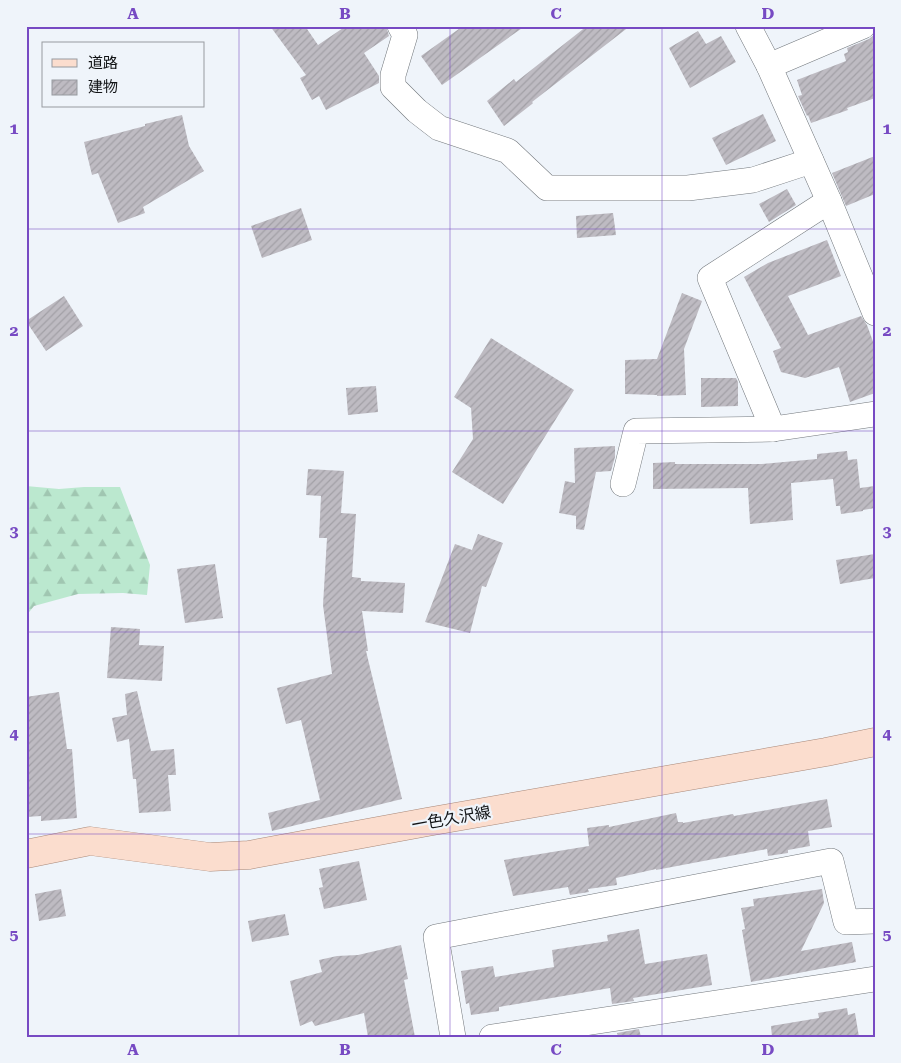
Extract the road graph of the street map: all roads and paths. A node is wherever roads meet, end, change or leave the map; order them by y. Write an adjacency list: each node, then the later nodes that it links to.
1 (748, 26): 4 (street)
2 (863, 26): 4 (street)
3 (407, 29): 5 (street)
4 (769, 66): 5 (street)
5 (810, 161): 6 (street)
6 (829, 201): 7 (street); 9 (street)
7 (875, 314)
8 (875, 414): 9 (street)
9 (773, 429): 10 (street)
10 (623, 484)
11 (875, 742): 12 (main road, 一色久沢線)
12 (26, 854)
13 (875, 921): 15 (street)
14 (875, 979): 16 (street)
15 (453, 1037)
16 (492, 1037)

